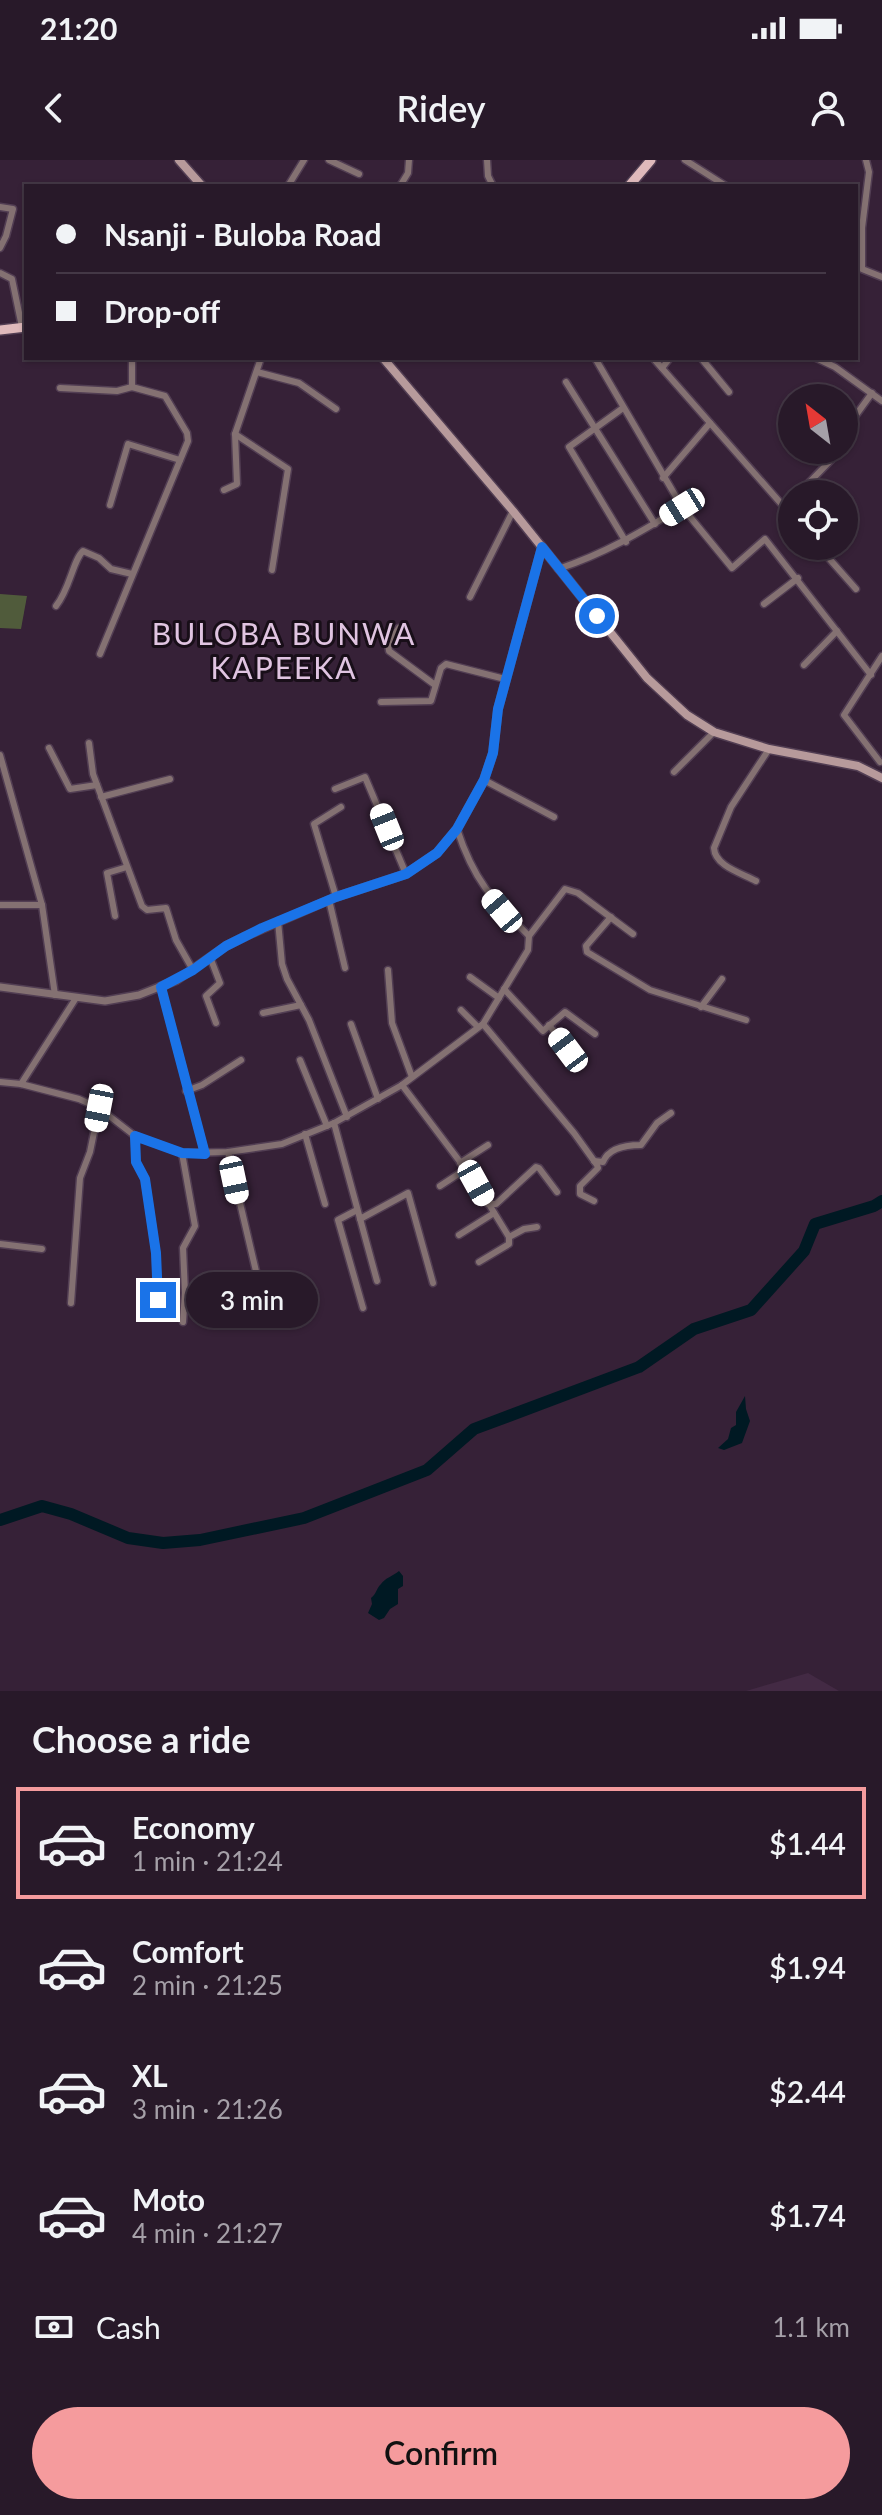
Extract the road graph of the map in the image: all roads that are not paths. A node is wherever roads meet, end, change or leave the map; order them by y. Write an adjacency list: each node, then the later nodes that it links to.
1 (179, 160): 10 (main road)
2 (304, 160): 11 (street)
3 (329, 160): 9 (street)
4 (409, 160): 12 (street)
5 (487, 160): 13 (street)
6 (651, 160): 14 (main road)
7 (685, 160): 15 (street)
8 (866, 160): 17 (street)
9 (359, 174)
10 (200, 184)
11 (289, 184)
12 (401, 184)
13 (492, 184)
14 (631, 184)
15 (723, 184)
16 (0, 207): 18 (street)
17 (859, 227): 20 (street)
18 (0, 248)
19 (0, 273): 21 (street)
20 (882, 277)
21 (24, 327): 22 (main road)
22 (0, 330)
23 (132, 360): 34 (street)
24 (260, 360): 32 (street)
25 (385, 360): 53 (main road)
26 (596, 360): 39 (street)
27 (655, 360): 31 (street)
28 (668, 360): 31 (street)
29 (703, 360): 36 (street)
30 (820, 360): 37 (street)
31 (662, 368): 42 (street)
32 (257, 372): 40 (street); 44 (street)
33 (566, 382): 43 (street)
34 (132, 387): 35 (street); 45 (street)
35 (60, 388)
36 (729, 392)
37 (872, 393): 38 (street); 41 (street)
38 (882, 401)
39 (623, 408): 43 (street); 47 (street)
40 (336, 409)
41 (858, 412)
42 (710, 423): 47 (street); 50 (street)
43 (595, 429): 54 (street); 55 (street)
44 (235, 434): 49 (street); 59 (street)
45 (180, 460): 51 (street); 60 (street)
46 (827, 464): 48 (street)
47 (663, 478): 52 (street)
48 (812, 480)
49 (224, 490)
50 (778, 500)
51 (110, 505)
52 (682, 507): 54 (street); 61 (street)
53 (513, 511): 56 (main road); 63 (street)
54 (655, 524): 55 (street)
55 (626, 542): 58 (street)
56 (542, 547): 58 (main road); 72 (street)
57 (830, 560): 62 (street)
58 (558, 569): 75 (main road)
59 (272, 570)
60 (132, 574): 65 (street); 68 (street)
61 (798, 578): 64 (street); 67 (street)
62 (856, 589)
63 (470, 597)
64 (764, 604)
65 (56, 606)
66 (399, 628): 73 (street)
67 (837, 631): 70 (street); 71 (street)
68 (100, 654)
69 (882, 656): 71 (street)
70 (804, 665)
71 (871, 675): 80 (street)
72 (505, 679): 73 (street); 84 (street)
73 (435, 685): 74 (street)
74 (381, 702)
75 (714, 732): 78 (main road); 81 (street)
76 (89, 743): 85 (street)
77 (49, 748): 85 (street)
78 (769, 749): 82 (main road); 95 (street)
79 (0, 755): 89 (street)
80 (881, 761): 82 (street)
81 (674, 772)
82 (878, 775)
83 (170, 779): 87 (street)
84 (484, 780): 91 (street); 92 (street)
85 (97, 785): 87 (street)
86 (335, 789): 94 (street)
87 (101, 797): 93 (street)
88 (0, 798): 89 (street)
89 (10, 798): 98 (street)
90 (341, 807): 96 (street)
91 (554, 817)
92 (457, 829): 94 (street); 103 (street)
93 (127, 867): 99 (street); 106 (street)
94 (406, 874): 96 (street)
95 (756, 881)
96 (333, 898): 101 (street); 105 (street)
97 (0, 905): 98 (street)
98 (42, 905): 113 (street)
99 (115, 916)
100 (611, 917): 102 (street); 103 (street); 117 (street)
101 (278, 921): 104 (street); 116 (street)
102 (633, 934)
103 (529, 936): 112 (street)
104 (210, 957): 106 (street); 121 (street)
105 (345, 968)
106 (193, 970): 111 (street)
107 (388, 970): 129 (street)
108 (470, 977): 115 (street)
109 (722, 979): 117 (street)
110 (0, 987): 113 (street)
111 (161, 987): 114 (street); 133 (street)
112 (504, 989): 115 (street); 124 (street)
113 (55, 995): 114 (street)
114 (76, 998): 131 (street)
115 (499, 998): 123 (street)
116 (301, 1005): 119 (street); 137 (street)
117 (701, 1007): 120 (street)
118 (461, 1010): 123 (street)
119 (263, 1013)
120 (746, 1020)
121 (216, 1023)
122 (351, 1024): 134 (street)
123 (480, 1025): 129 (street); 145 (street)
124 (549, 1025): 125 (street); 126 (street)
125 (595, 1034)
126 (568, 1050)
127 (241, 1060): 133 (street)
128 (300, 1060): 138 (street)
129 (412, 1077): 132 (street)
130 (0, 1082): 131 (street)
131 (21, 1084): 135 (street)
132 (402, 1085): 134 (street); 146 (street)
133 (186, 1091): 144 (street)
134 (378, 1099): 137 (street)
135 (99, 1108): 140 (street); 164 (street)
136 (671, 1113): 145 (street)
137 (347, 1117): 138 (street)
138 (331, 1125): 139 (street); 153 (street)
139 (305, 1134): 142 (street); 151 (street)
140 (135, 1136): 143 (street); 166 (street)
141 (488, 1145): 146 (street)
142 (228, 1152): 144 (street); 167 (street)
143 (182, 1153): 144 (street); 168 (street)
144 (205, 1154)
145 (594, 1161): 150 (street)
146 (460, 1163): 147 (street)
147 (466, 1169): 148 (street); 152 (street)
148 (440, 1186)
149 (557, 1192): 152 (street)
150 (594, 1201)
151 (325, 1204)
152 (488, 1204): 154 (street)
153 (357, 1210): 155 (street); 165 (street)
154 (494, 1213): 157 (street); 158 (street)
155 (360, 1219): 162 (street); 163 (street)
156 (537, 1227): 158 (street)
157 (459, 1235)
158 (509, 1237): 161 (street)
159 (0, 1244): 160 (street)
160 (42, 1249)
161 (479, 1262)
162 (377, 1281)
163 (433, 1283)
164 (71, 1303)
165 (363, 1308)
166 (158, 1317)
167 (267, 1318)
168 (183, 1322)

